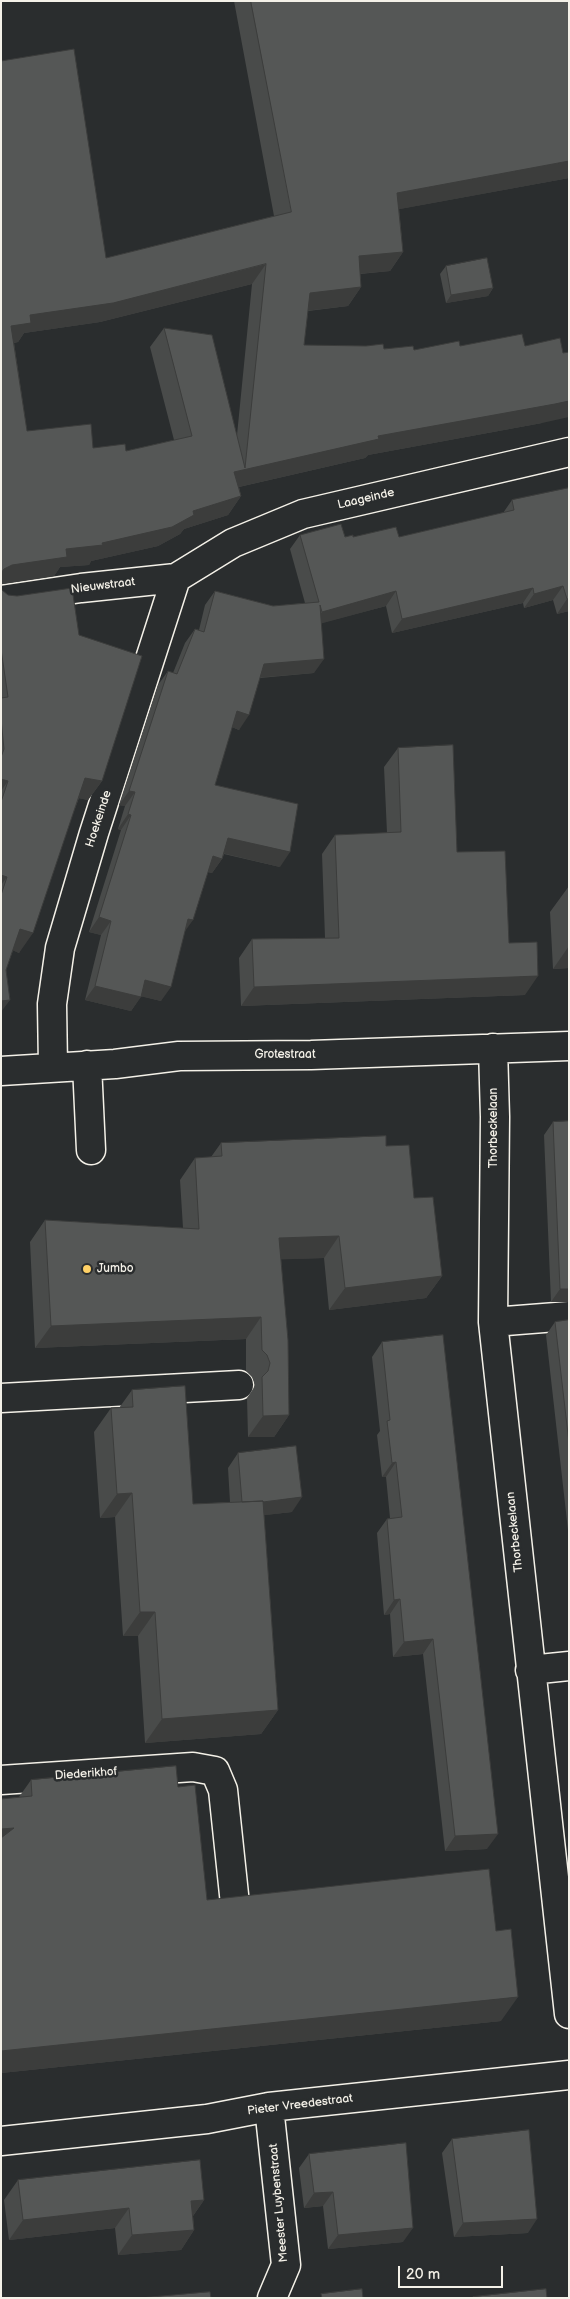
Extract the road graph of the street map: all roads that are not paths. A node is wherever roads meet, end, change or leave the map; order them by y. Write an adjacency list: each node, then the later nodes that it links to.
1 (569, 452): 2 (street, Laageinde)
2 (176, 578): 3 (street, Nieuwstraat); 7 (street, Hoekeinde)
3 (1, 600)
4 (569, 1046): 5 (street, Grotestraat)
5 (493, 1048): 6 (street, Grotestraat); 11 (street, Thorbeckelaan)
6 (87, 1065): 7 (street, Grotestraat); 9 (street)
7 (53, 1066): 8 (street, Grotestraat)
8 (1, 1071)
9 (91, 1150)
10 (569, 1316): 11 (street)
11 (493, 1322): 15 (street, Thorbeckelaan)
12 (239, 1385): 13 (street)
13 (1, 1398)
14 (569, 1666): 15 (street)
15 (530, 1670): 18 (street, Thorbeckelaan)
16 (1, 1780): 17 (street, Diederikhof)
17 (235, 1904)
18 (569, 2014)
19 (569, 2075): 20 (street, Pieter Vreedestraat)
20 (269, 2107): 21 (street, Pieter Vreedestraat); 22 (street, Meester Luybenstraat)
21 (1, 2141)
22 (272, 2298)

